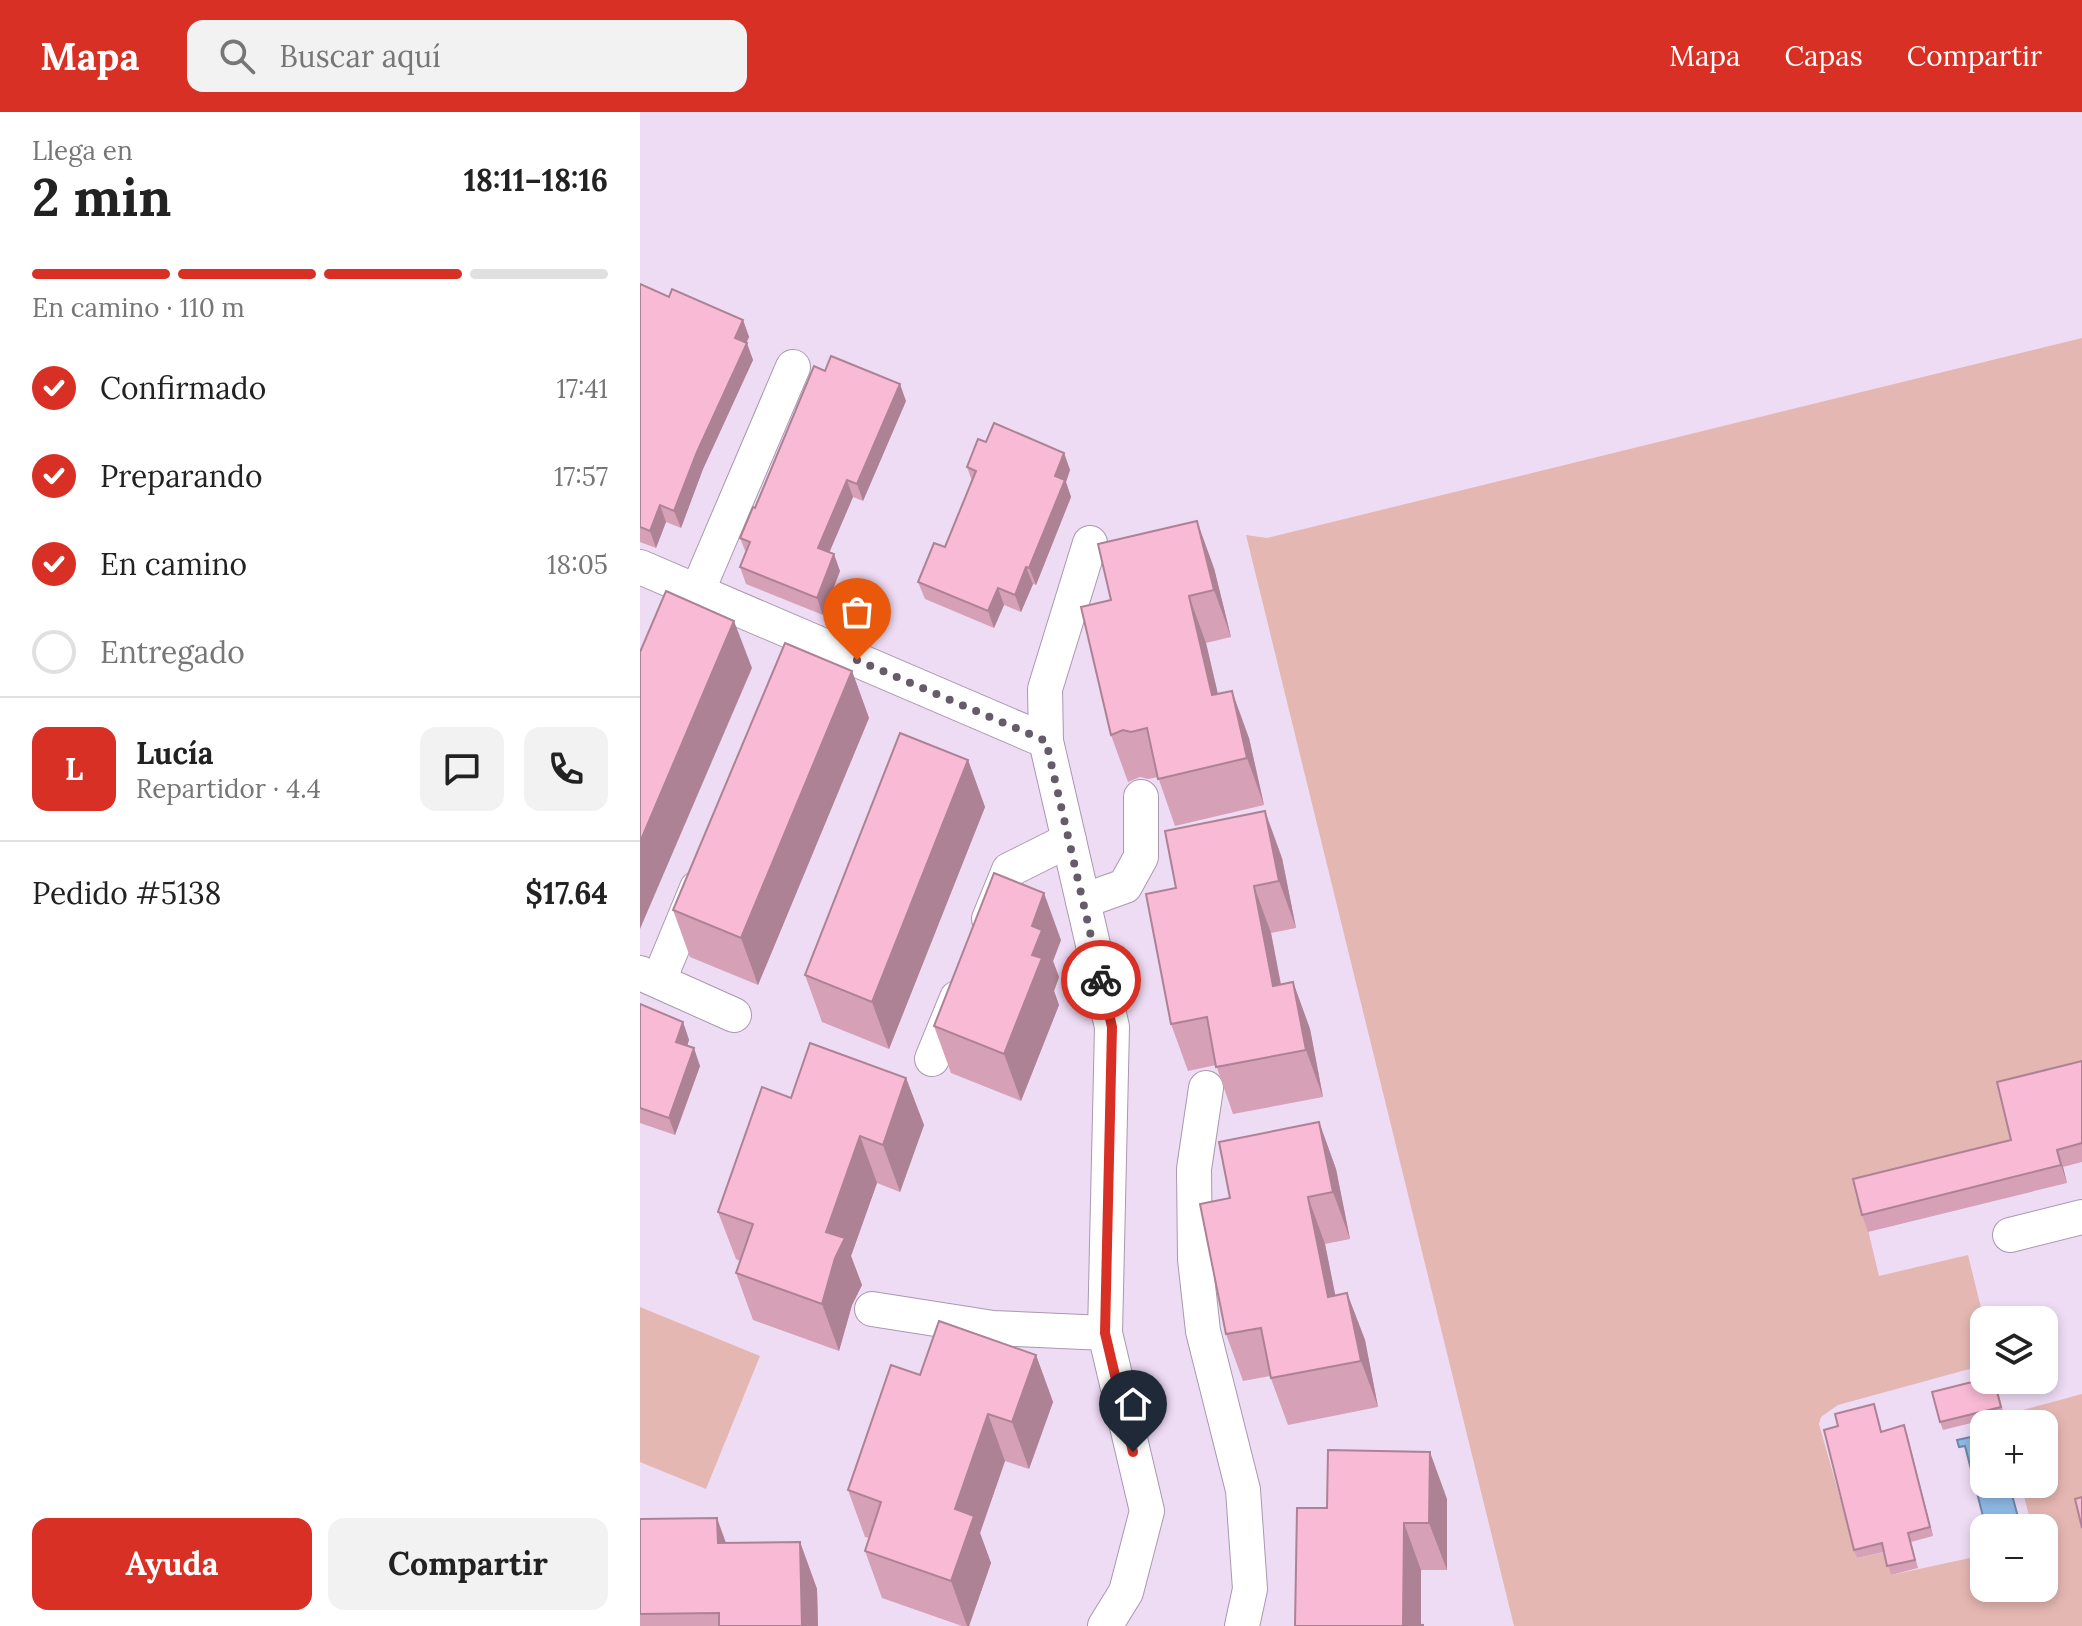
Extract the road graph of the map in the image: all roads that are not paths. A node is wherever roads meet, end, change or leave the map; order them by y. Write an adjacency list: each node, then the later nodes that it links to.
1 (793, 367): 4 (street)
2 (1090, 543): 5 (street)
3 (640, 567): 4 (street)
4 (697, 592): 5 (street)
5 (1046, 741): 7 (street)
6 (1141, 797): 9 (street)
7 (1069, 840): 9 (street); 12 (street)
8 (707, 866): 10 (street)
9 (1083, 901): 17 (street)
10 (649, 977): 11 (street)
11 (734, 1015)
12 (932, 1059)
13 (1206, 1088): 19 (street)
14 (2082, 1217): 15 (street)
15 (2010, 1235)
16 (872, 1309): 17 (street)
17 (1105, 1333): 18 (street)
18 (1105, 1626)
19 (1242, 1626)

